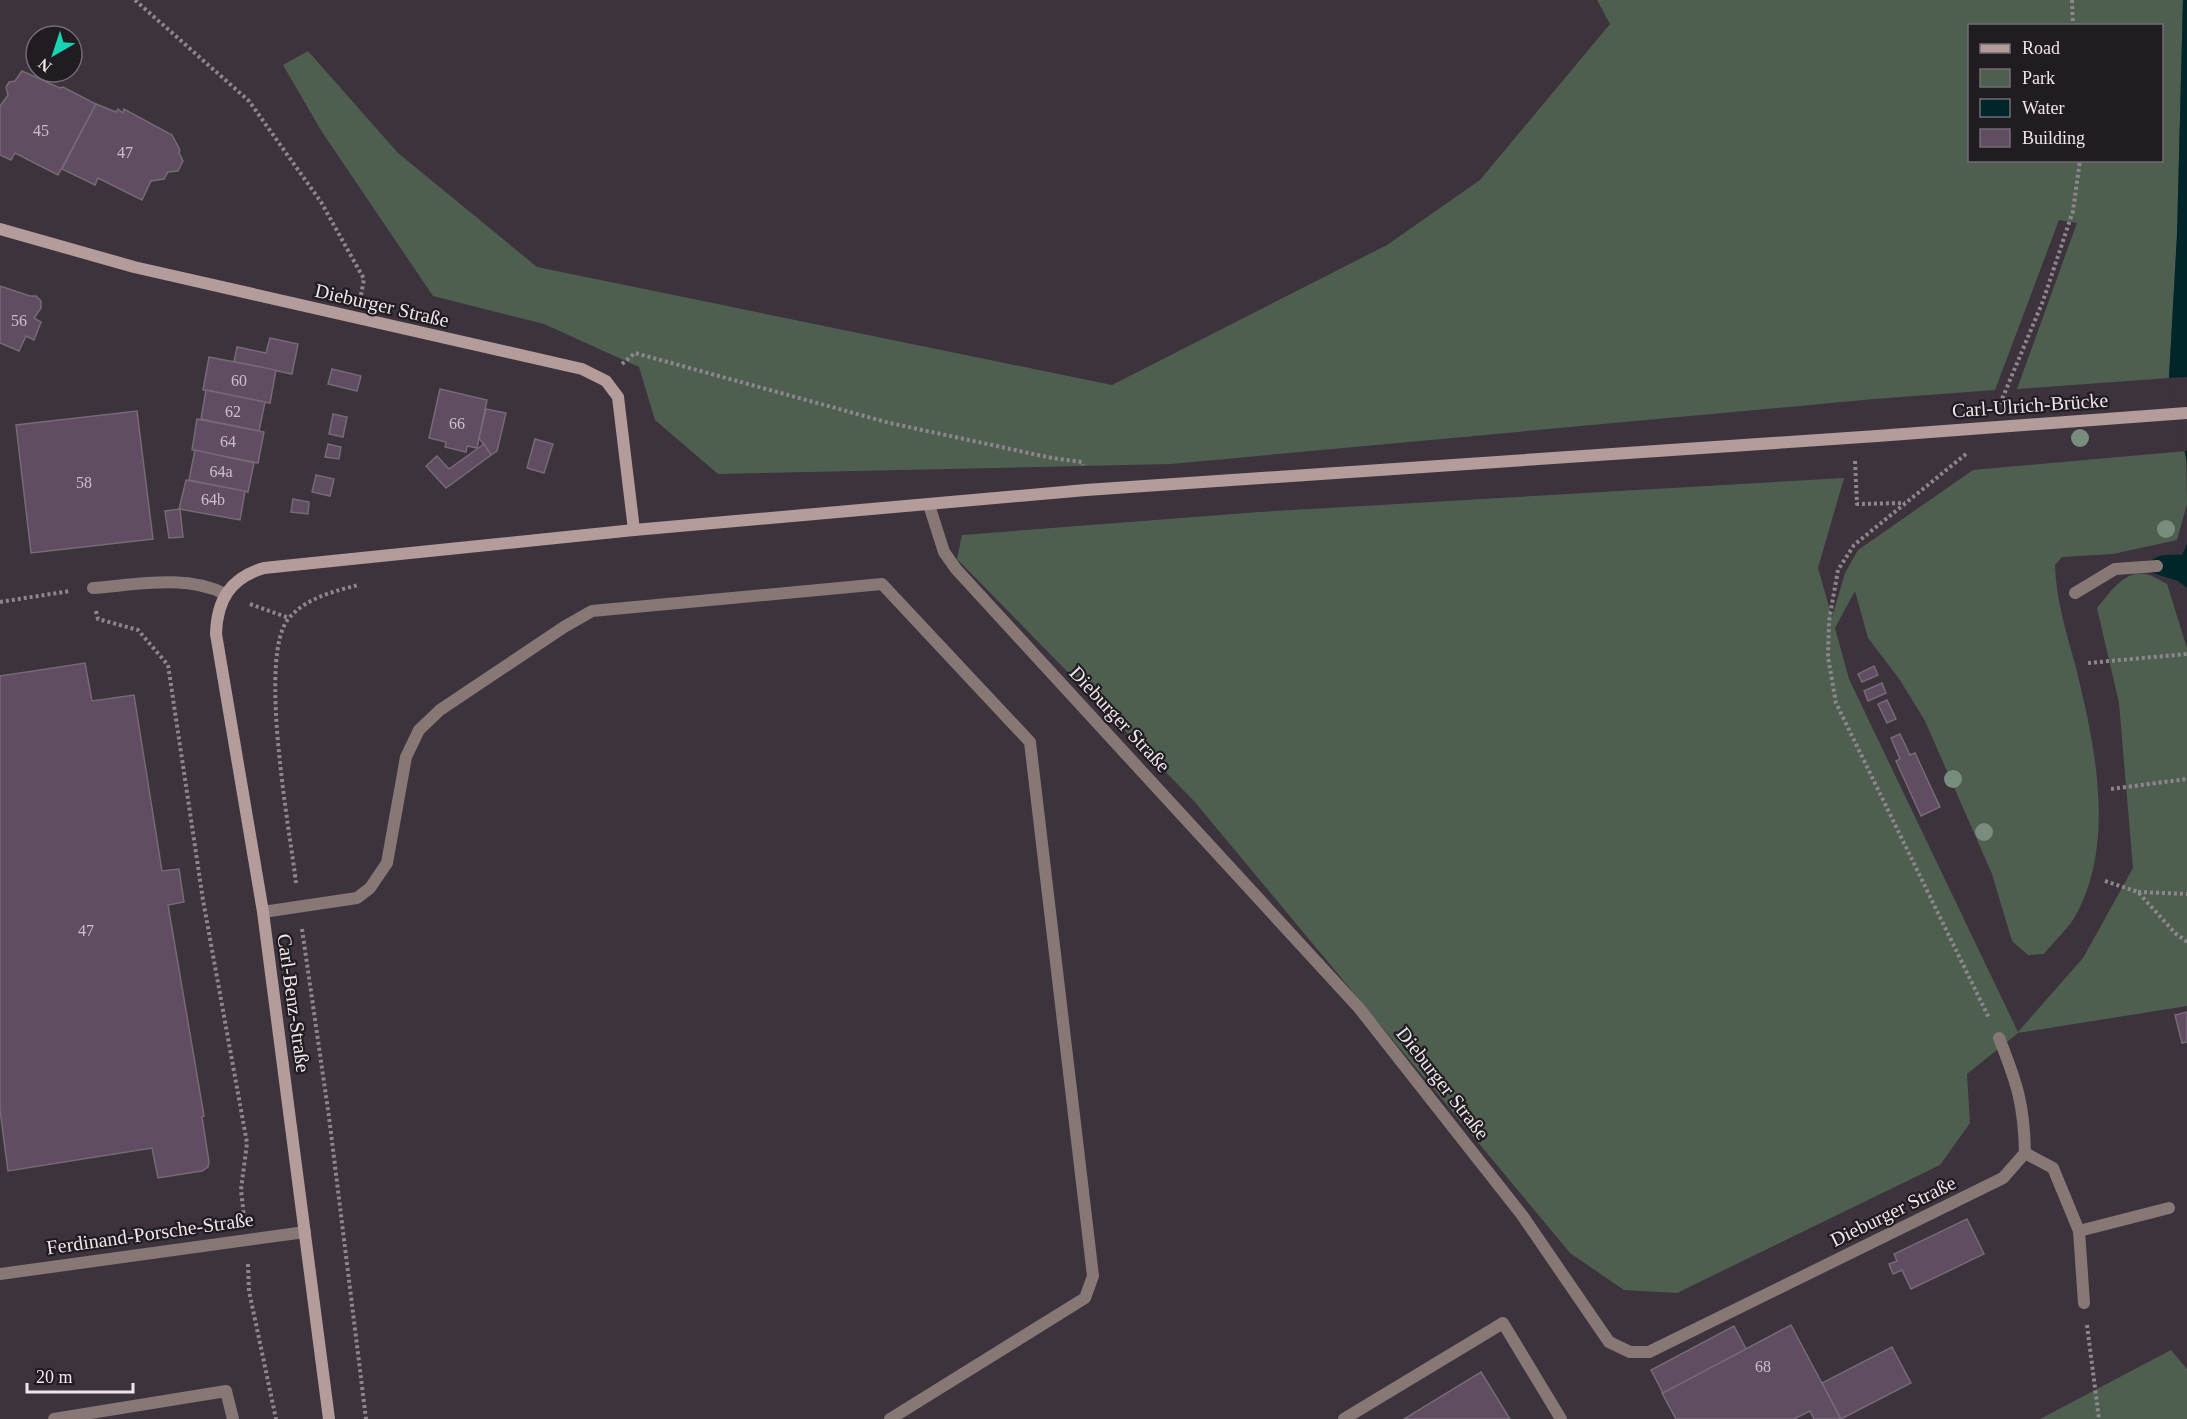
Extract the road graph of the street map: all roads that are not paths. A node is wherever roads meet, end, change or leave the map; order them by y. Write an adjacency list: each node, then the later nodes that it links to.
1 (0, 228): 4 (main road, Dieburger Straße)
2 (2187, 413): 3 (main road, Carl-Ulrich-Brücke, bridge)
3 (929, 505): 4 (main road, Carl-Ulrich-Brücke); 11 (street, Dieburger Straße)
4 (634, 530): 8 (main road, Carl-Ulrich-Brücke)
5 (2157, 566): 7 (street)
6 (93, 588): 8 (street)
7 (2075, 593)
8 (225, 594): 9 (main road, Carl-Benz-Straße)
9 (263, 912): 14 (main road, Carl-Benz-Straße); 20 (street)
10 (1999, 1038): 11 (street)
11 (2025, 1153): 13 (street)
12 (2169, 1208): 13 (street)
13 (2079, 1231): 16 (street)
14 (305, 1232): 15 (street, Ferdinand-Porsche-Straße); 19 (main road, Carl-Benz-Straße)
15 (0, 1274)
16 (2084, 1303)
17 (54, 1419): 18 (street)
18 (233, 1419)
19 (329, 1419)
20 (890, 1419)
21 (1344, 1419): 22 (street)
22 (1561, 1419)

